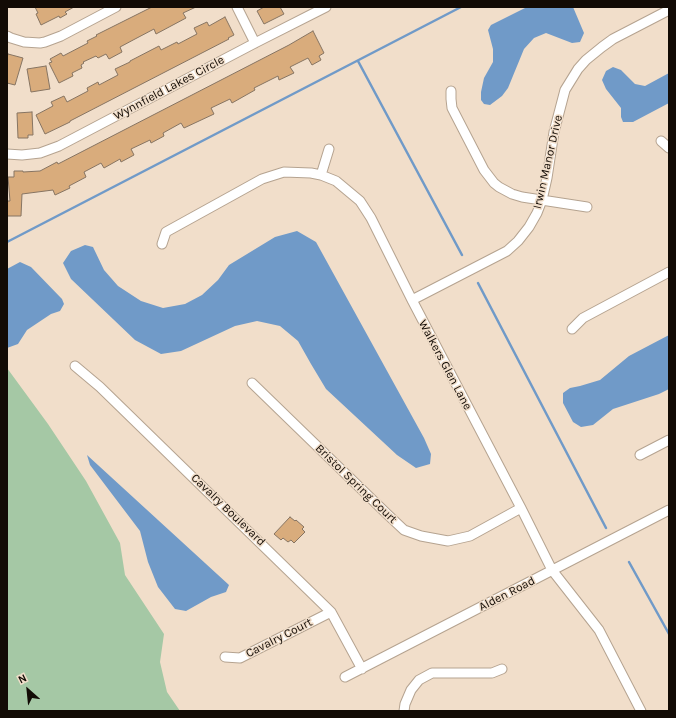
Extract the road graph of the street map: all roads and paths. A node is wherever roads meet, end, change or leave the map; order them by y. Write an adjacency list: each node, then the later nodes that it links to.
1 (116, 7): 5 (street)
2 (237, 7): 6 (street)
3 (326, 7): 6 (street, Wynnfield Lakes Circle)
4 (669, 10): 13 (street, Irwin Manor Drive)
5 (7, 36)
6 (255, 43): 11 (street, Wynnfield Lakes Circle)
7 (451, 91): 13 (street)
8 (661, 141): 9 (street)
9 (669, 148)
10 (328, 149): 12 (street)
11 (7, 154)
12 (321, 175): 15 (street, Walkers Glen Lane); 17 (street, Walkers Glen Lane)
13 (542, 200): 14 (street); 17 (street, Irwin Manor Drive)
14 (587, 208)
15 (162, 244)
16 (669, 272): 18 (street)
17 (412, 300): 23 (street, Walkers Glen Lane)
18 (572, 329)
19 (75, 366): 26 (street, Cavalry Boulevard)
20 (252, 383): 23 (street, Bristol Spring Court)
21 (669, 440): 22 (street)
22 (640, 455)
23 (521, 508): 25 (street, Walkers Glen Lane)
24 (669, 510): 25 (street, Alden Road)
25 (552, 570): 28 (street, Alden Road); 32 (street, Walkers Glen Lane)
26 (331, 612): 27 (street, Cavalry Court); 28 (street, Cavalry Boulevard)
27 (224, 657)
28 (362, 669): 30 (street, Alden Road)
29 (502, 669): 31 (street)
30 (345, 677)
31 (404, 711)
32 (641, 711)

